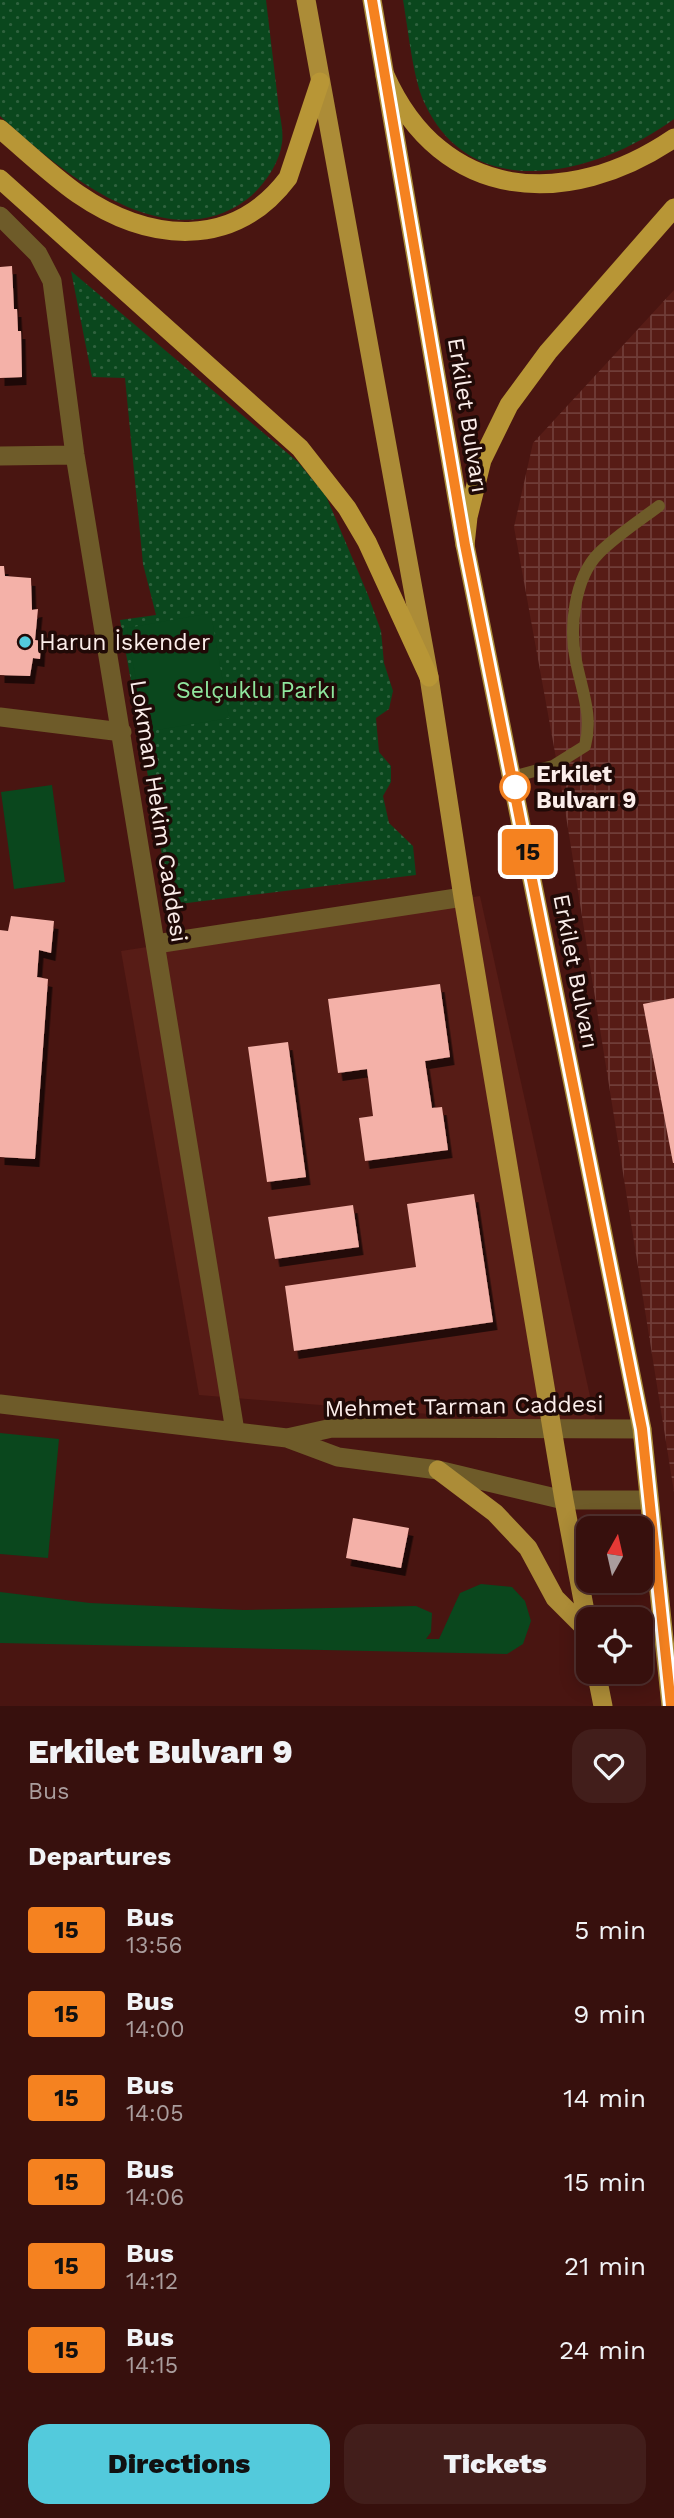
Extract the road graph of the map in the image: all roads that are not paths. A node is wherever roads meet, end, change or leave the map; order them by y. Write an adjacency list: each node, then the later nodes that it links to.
1 (306, 0): 4 (main road)
2 (372, 0): 3 (main road, Erkilet Bulvarı)
3 (385, 75): 6 (highway); 13 (main road, Erkilet Bulvarı)
4 (320, 82): 5 (highway); 14 (main road)
5 (0, 129)
6 (674, 138)
7 (0, 179): 14 (highway)
8 (674, 208): 13 (highway)
9 (0, 216): 10 (street, Lokman Hekim Caddesi)
10 (75, 454): 11 (street); 16 (street, Lokman Hekim Caddesi)
11 (0, 456)
12 (659, 506): 17 (lane)
13 (465, 545): 17 (main road, Erkilet Bulvarı)
14 (429, 677): 18 (main road)
15 (0, 717): 16 (street)
16 (122, 732): 19 (street, Lokman Hekim Caddesi)
17 (512, 778): 22 (main road, Erkilet Bulvarı)
18 (463, 897): 19 (street); 21 (main road)
19 (156, 944): 23 (street, Lokman Hekim Caddesi)
20 (0, 1404): 23 (street, Mehmet Tarman Caddesi)
21 (551, 1427): 22 (street, Mehmet Tarman Caddesi); 24 (street, Mehmet Tarman Caddesi); 26 (main road)
22 (642, 1429): 27 (main road, Erkilet Bulvarı)
23 (235, 1431): 24 (street, Mehmet Tarman Caddesi)
24 (287, 1438): 25 (street, Mehmet Tarman Caddesi)
25 (438, 1470): 26 (street, Mehmet Tarman Caddesi); 29 (main road)
26 (564, 1500): 27 (street, Mehmet Tarman Caddesi); 28 (main road)
27 (649, 1500): 30 (main road, Erkilet Bulvarı)
28 (584, 1607)
29 (576, 1618)
30 (669, 1660): 33 (main road, Erkilet Bulvarı)
31 (599, 1684): 32 (main road)
32 (603, 1706)
33 (671, 1706)

